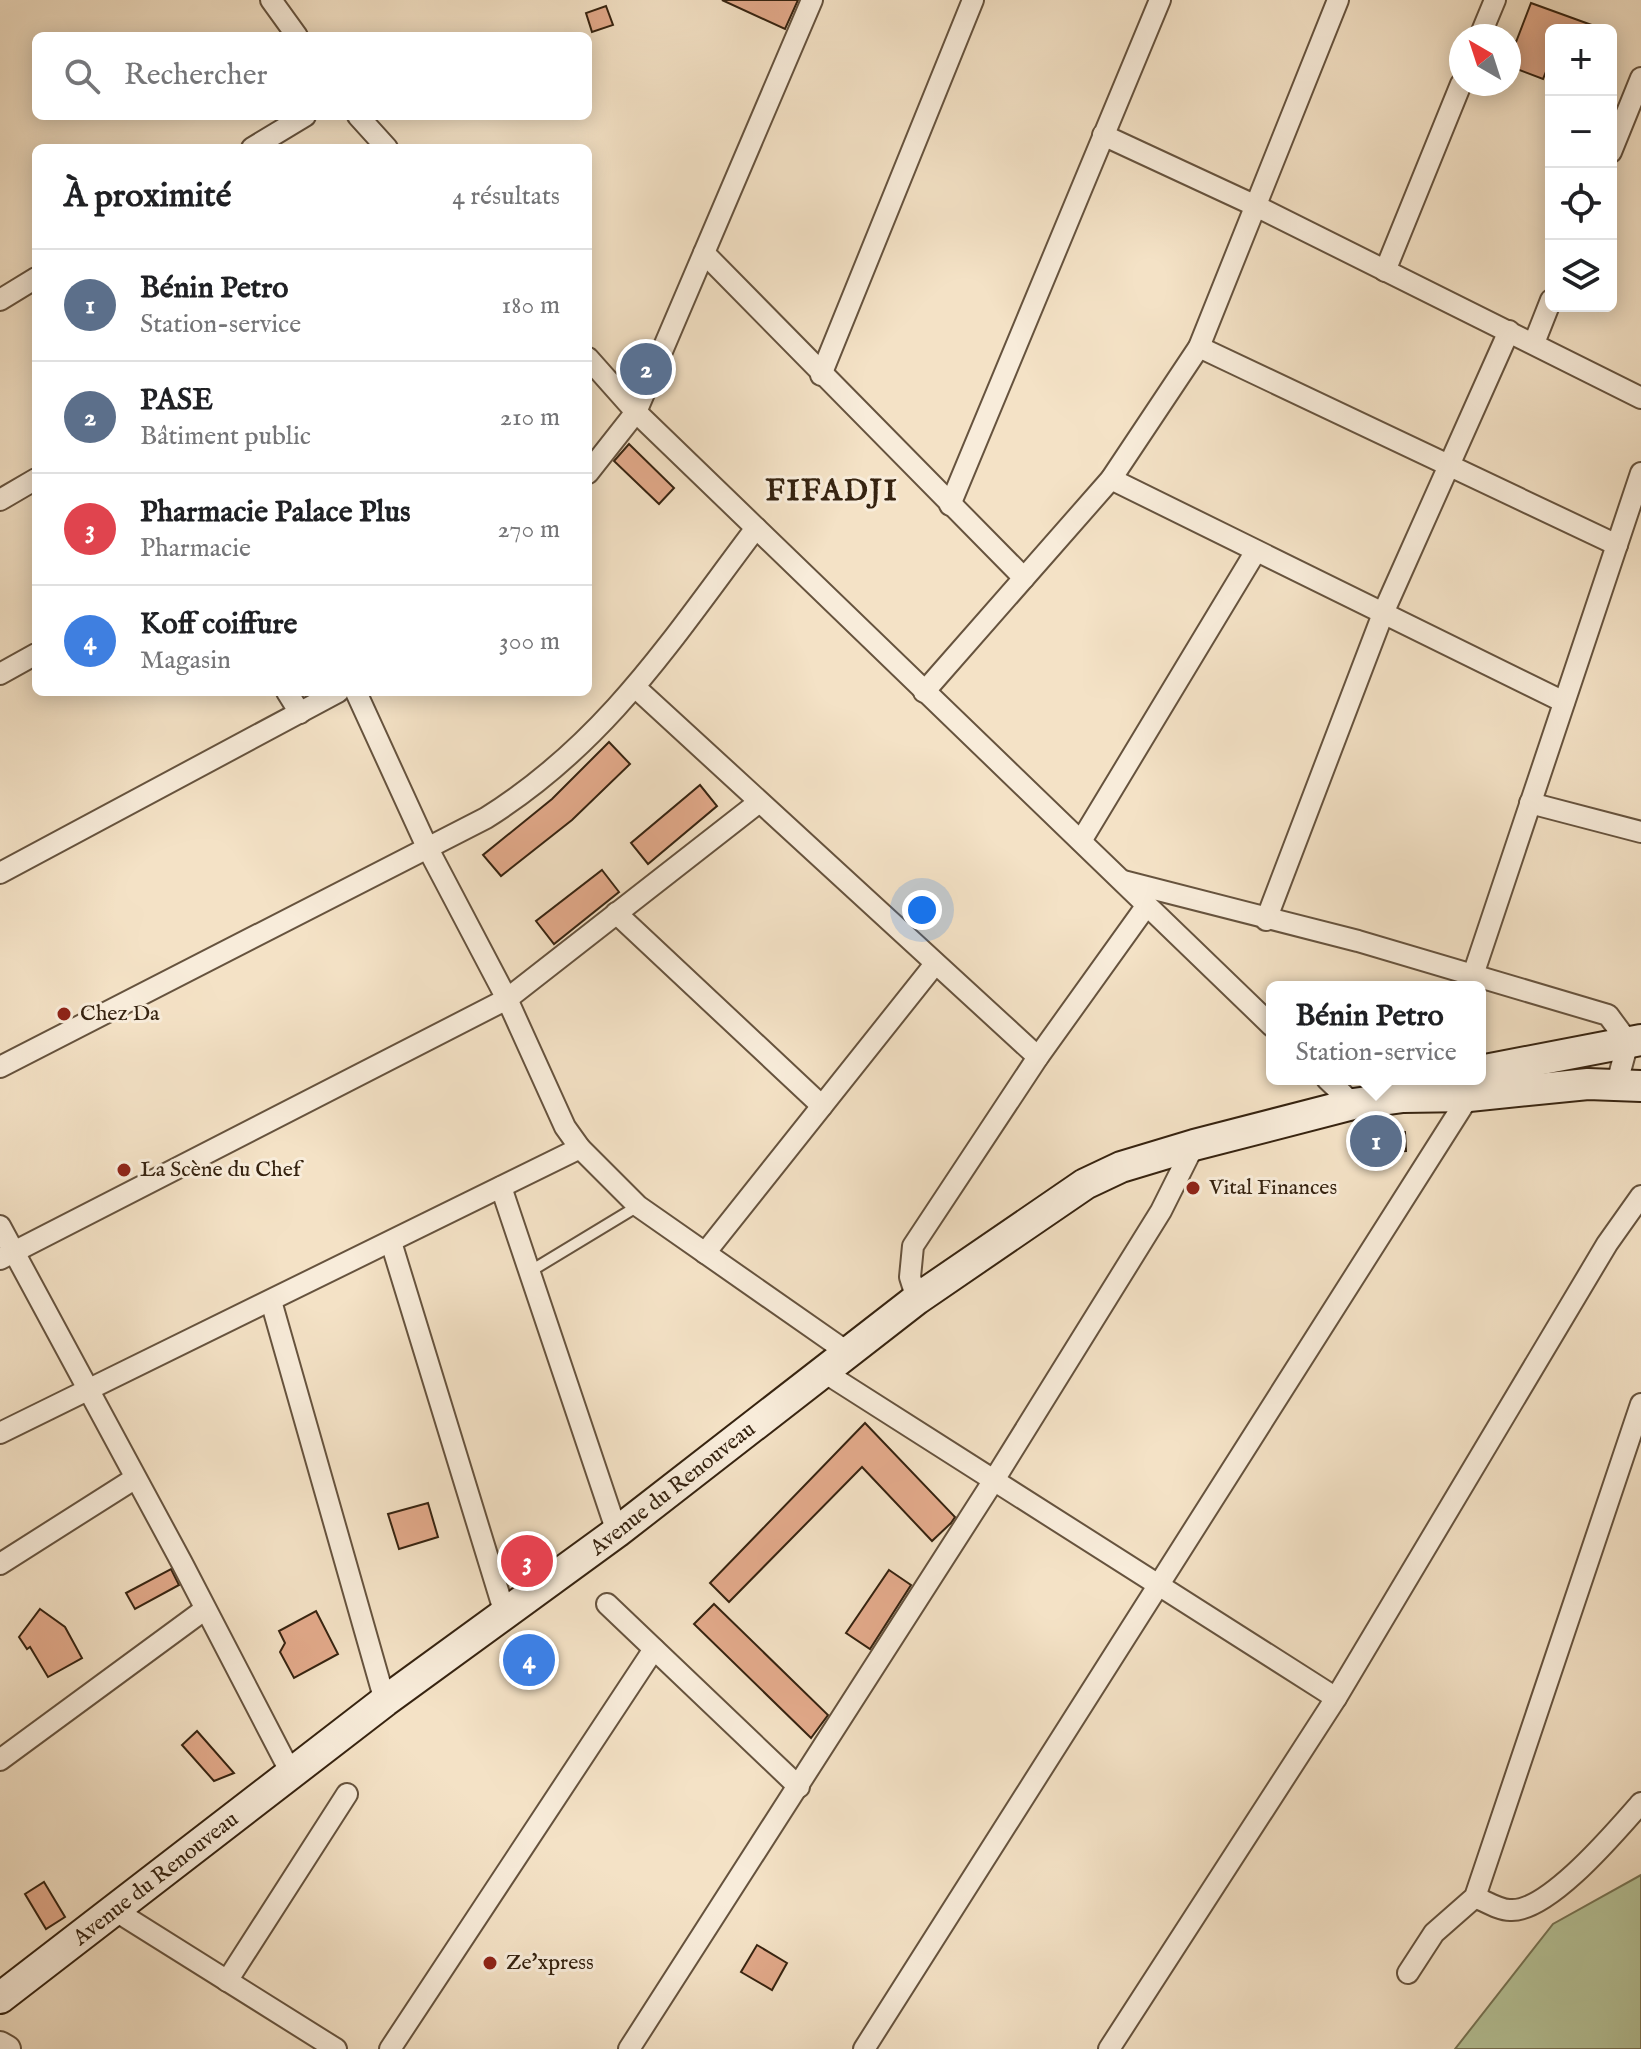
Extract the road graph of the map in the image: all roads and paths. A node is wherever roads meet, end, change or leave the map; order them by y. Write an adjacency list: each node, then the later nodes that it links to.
1 (271, 0): 8 (street)
2 (812, 0): 18 (street)
3 (973, 0): 27 (street)
4 (1160, 0): 13 (street)
5 (1338, 0): 17 (street)
6 (1495, 0): 7 (street)
7 (1485, 24)
8 (294, 32)
9 (1641, 78): 14 (street)
10 (1456, 96): 19 (street)
11 (298, 120): 15 (street)
12 (362, 120): 16 (street)
13 (1103, 135): 17 (street); 36 (street)
14 (1617, 137)
15 (259, 144)
16 (383, 144)
17 (1256, 206): 19 (street); 25 (street)
18 (704, 253): 27 (street); 29 (street)
19 (1385, 271): 23 (street)
20 (32, 280): 21 (street)
21 (0, 300)
22 (1546, 312): 24 (street)
23 (1509, 331): 24 (street); 30 (street)
24 (1534, 343): 28 (street)
25 (1199, 347): 30 (street); 33 (street)
26 (592, 362): 29 (street)
27 (821, 375): 36 (street)
28 (1641, 398)
29 (636, 412): 31 (street); 37 (street)
30 (1449, 466): 38 (street); 41 (street)
31 (592, 468)
32 (1641, 473): 38 (street)
33 (1111, 479): 39 (street); 40 (street)
34 (32, 481): 35 (street)
35 (0, 500)
36 (950, 505): 40 (street)
37 (756, 528): 44 (street); 45 (street)
38 (1617, 545): 49 (street)
39 (1256, 551): 41 (street); 54 (street)
40 (1024, 578): 45 (street)
41 (1384, 611): 49 (street); 60 (street)
42 (32, 656): 43 (street)
43 (0, 674)
44 (635, 687): 51 (street); 55 (street)
45 (924, 692): 54 (street)
46 (289, 696): 50 (street)
47 (331, 696): 50 (street)
48 (358, 696): 55 (street)
49 (1564, 702): 52 (street)
50 (300, 713): 56 (street)
51 (758, 803): 59 (street); 61 (street)
52 (1530, 803): 53 (street); 62 (street)
53 (1641, 832)
54 (1081, 841): 57 (street)
55 (427, 847): 63 (street); 67 (street)
56 (0, 873)
57 (1122, 881): 58 (street); 60 (street)
58 (1147, 905): 64 (street); 66 (street)
59 (616, 913): 63 (street); 75 (street)
60 (1266, 920): 62 (street)
61 (935, 964): 66 (street); 75 (street)
62 (1473, 975): 65 (street)
63 (507, 999): 77 (street); 84 (street)
64 (1266, 1020)
65 (1635, 1041): 68 (main road, Avenue du Renouveau); 70 (street)
66 (1038, 1057): 86 (street)
67 (0, 1067)
68 (1486, 1077)
69 (1486, 1082): 70 (main road, Avenue du Renouveau)
70 (1629, 1084)
71 (1333, 1085): 74 (street)
72 (1454, 1085): 74 (main road, Avenue du Renouveau)
73 (1465, 1085): 97 (street)
74 (1353, 1104): 76 (main road, Avenue du Renouveau)
75 (822, 1106): 83 (street)
76 (1194, 1145): 86 (main road, Avenue du Renouveau); 94 (street)
77 (580, 1148): 78 (street); 80 (street)
78 (501, 1187): 82 (street); 85 (street)
79 (1641, 1196): 102 (street)
80 (638, 1206): 83 (street); 85 (lane)
81 (0, 1226): 84 (street)
82 (391, 1242): 87 (street); 100 (street)
83 (705, 1253): 88 (street)
84 (7, 1256): 90 (street)
85 (529, 1272): 95 (street)
86 (917, 1299): 88 (main road, Avenue du Renouveau)
87 (271, 1301): 90 (street); 103 (street)
88 (847, 1352): 89 (main road, Avenue du Renouveau)
89 (824, 1372): 94 (street); 95 (main road, Avenue du Renouveau)
90 (86, 1389): 92 (street); 93 (street)
91 (1641, 1404): 109 (street)
92 (0, 1433)
93 (134, 1479): 96 (street); 99 (street)
94 (994, 1480): 97 (street); 106 (street)
95 (617, 1532): 100 (main road, Avenue du Renouveau)
96 (0, 1564)
97 (1157, 1584): 102 (street); 119 (street)
98 (607, 1604): 101 (street)
99 (204, 1610): 104 (street); 105 (street)
100 (506, 1617): 103 (main road, Avenue du Renouveau)
101 (654, 1649): 106 (street); 117 (street)
102 (1336, 1698): 120 (street)
103 (385, 1701): 105 (main road, Avenue du Renouveau)
104 (0, 1760)
105 (291, 1773): 110 (main road, Avenue du Renouveau)
106 (799, 1787): 118 (street)
107 (347, 1794): 112 (street)
108 (1641, 1803): 109 (street)
109 (1475, 1897): 111 (street)
110 (116, 1911): 112 (street); 113 (main road, Avenue du Renouveau)
111 (1408, 1973)
112 (227, 1981): 116 (street)
113 (0, 1998)
114 (0, 2045): 115 (street)
115 (7, 2049)
116 (336, 2049)
117 (390, 2049)
118 (629, 2049)
119 (864, 2049)
120 (1109, 2049)

